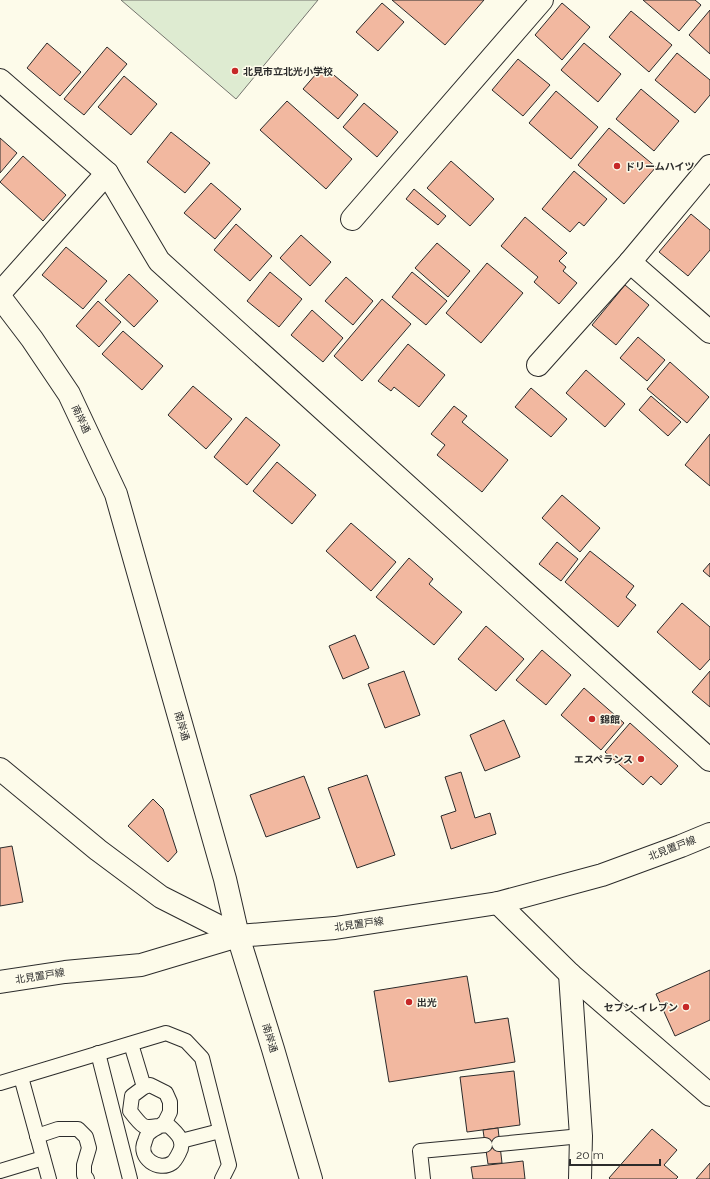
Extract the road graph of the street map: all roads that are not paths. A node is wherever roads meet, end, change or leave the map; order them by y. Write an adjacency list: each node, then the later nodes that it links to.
1 (542, 0): 5 (street)
2 (0, 80): 4 (street)
3 (710, 166): 6 (street)
4 (107, 173): 7 (street); 11 (street)
5 (352, 219)
6 (630, 262): 9 (street); 10 (street)
7 (0, 293)
8 (0, 297): 15 (street, 南岸通)
9 (710, 332)
10 (538, 365)
11 (710, 760)
12 (0, 769): 15 (street)
13 (710, 834): 14 (street, 北見置戸線)
14 (498, 903): 15 (street, 北見置戸線); 16 (street)
15 (238, 936): 17 (street, 北見置戸線); 35 (street, 南岸通)
16 (570, 974): 23 (street); 27 (street)
17 (0, 982)
18 (131, 1044): 19 (lane); 22 (lane); 25 (lane)
19 (98, 1053): 20 (lane); 33 (lane)
20 (21, 1077): 21 (lane); 26 (lane)
21 (0, 1083)
22 (144, 1087): 24 (lane); 24 (lane)
23 (710, 1095)
24 (160, 1126): 28 (lane); 28 (lane)
25 (220, 1131): 28 (lane); 34 (lane)
26 (37, 1136): 29 (lane); 32 (lane)
27 (581, 1136): 36 (lane); 37 (street)
28 (181, 1141)
29 (43, 1158): 30 (lane); 31 (lane)
30 (0, 1170)
31 (49, 1179)
32 (87, 1179)
33 (130, 1179)
34 (222, 1179)
35 (311, 1179)
36 (423, 1179)
37 (580, 1179)

